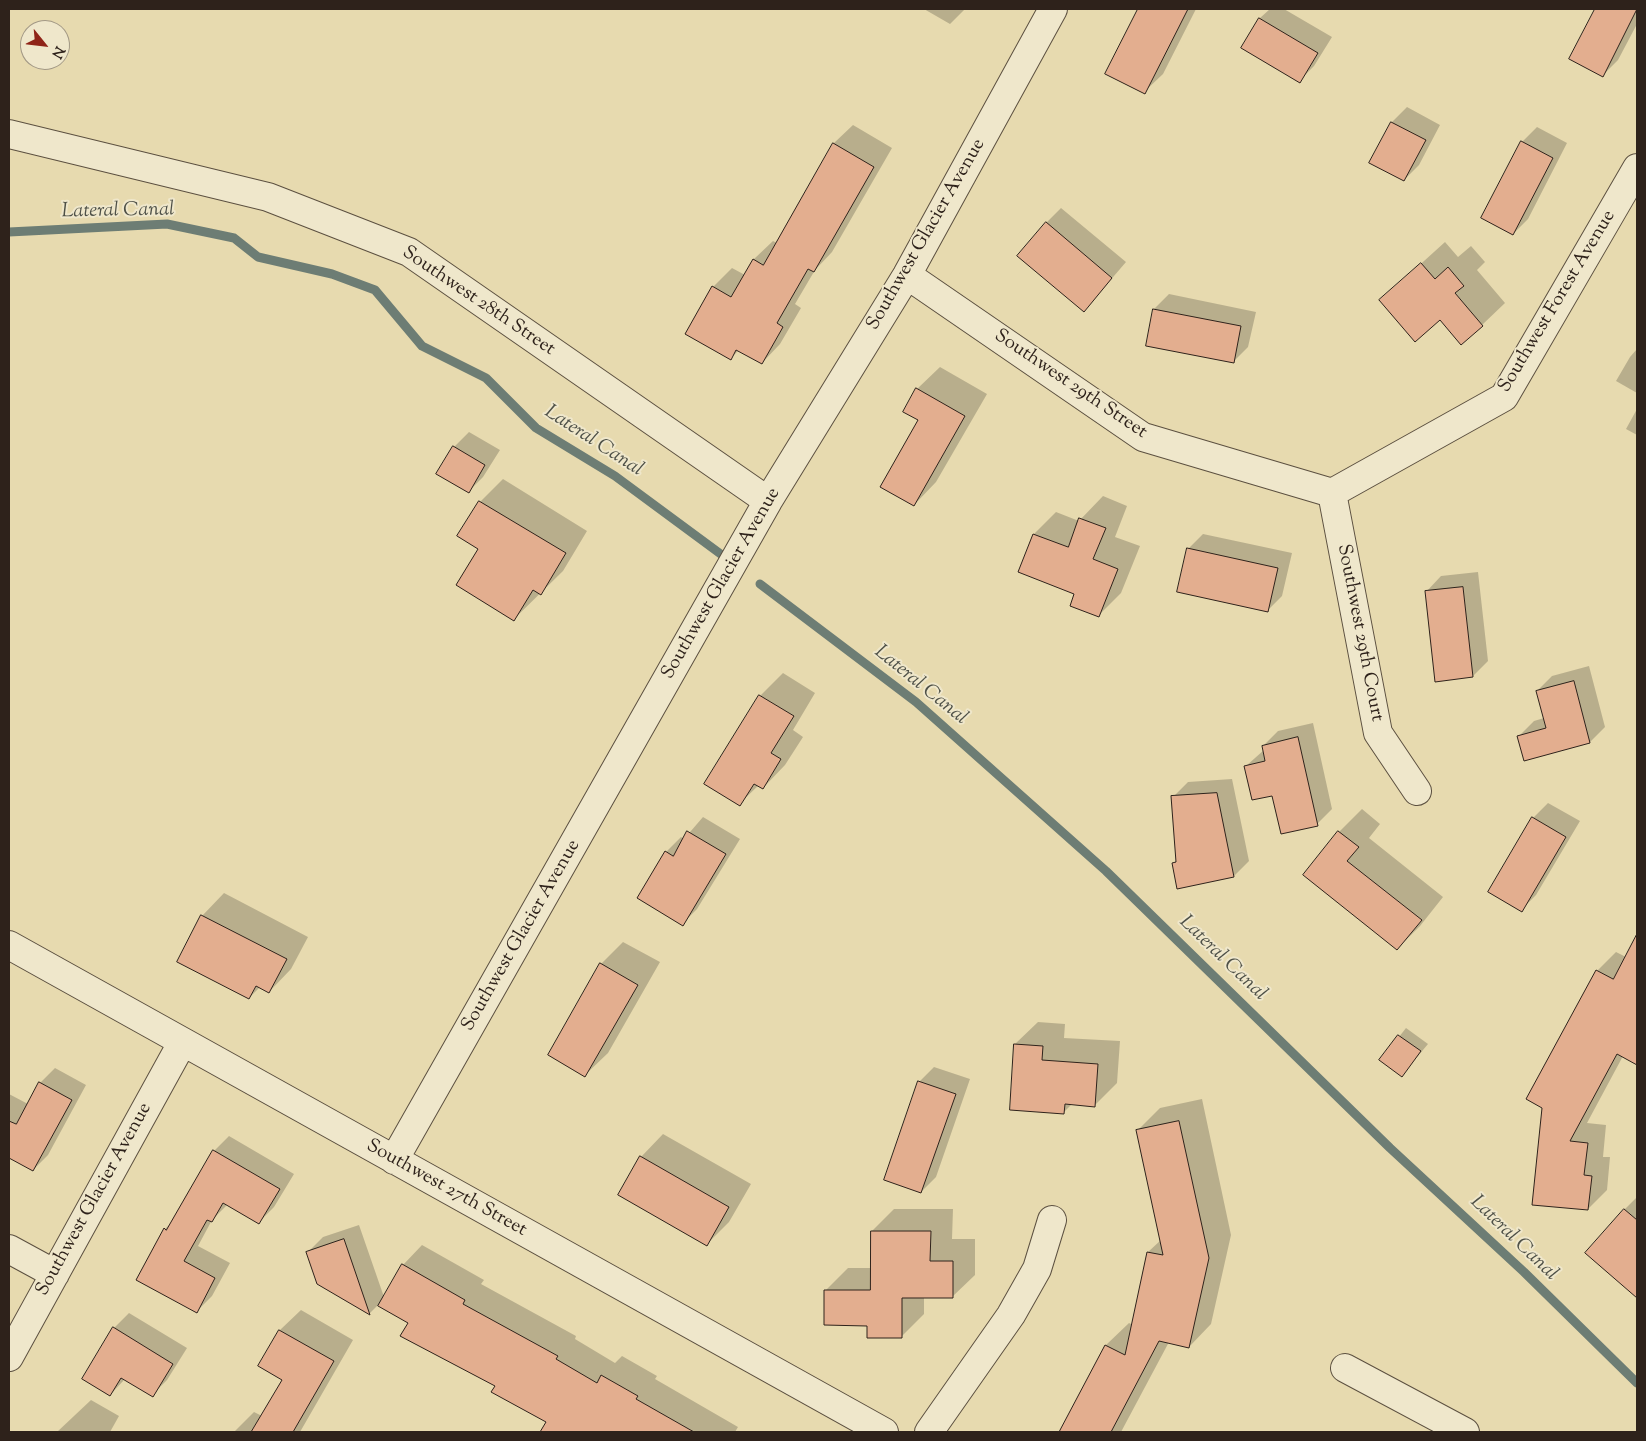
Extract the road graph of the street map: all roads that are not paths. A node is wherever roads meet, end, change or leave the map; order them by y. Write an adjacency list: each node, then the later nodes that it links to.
1 (1053, 9): 4 (street, Southwest Glacier Avenue)
2 (9, 134): 6 (street, Southwest 28th Street)
3 (1637, 168): 5 (street, Southwest Forest Avenue)
4 (907, 275): 5 (street, Southwest 29th Street); 6 (street, Southwest Glacier Avenue)
5 (1332, 493): 7 (street, Southwest 29th Court)
6 (768, 501): 10 (street, Southwest Glacier Avenue)
7 (1417, 791)
8 (9, 945): 9 (street, Southwest 27th Street)
9 (182, 1043): 10 (street, Southwest 27th Street); 13 (street, Southwest Glacier Avenue)
10 (394, 1160): 16 (street, Southwest 27th Street)
11 (1052, 1220): 17 (street)
12 (9, 1249): 13 (street)
13 (55, 1274): 14 (street, Southwest Glacier Avenue)
14 (9, 1357)
15 (1344, 1368): 18 (street)
16 (884, 1432)
17 (929, 1432)
18 (1466, 1432)

